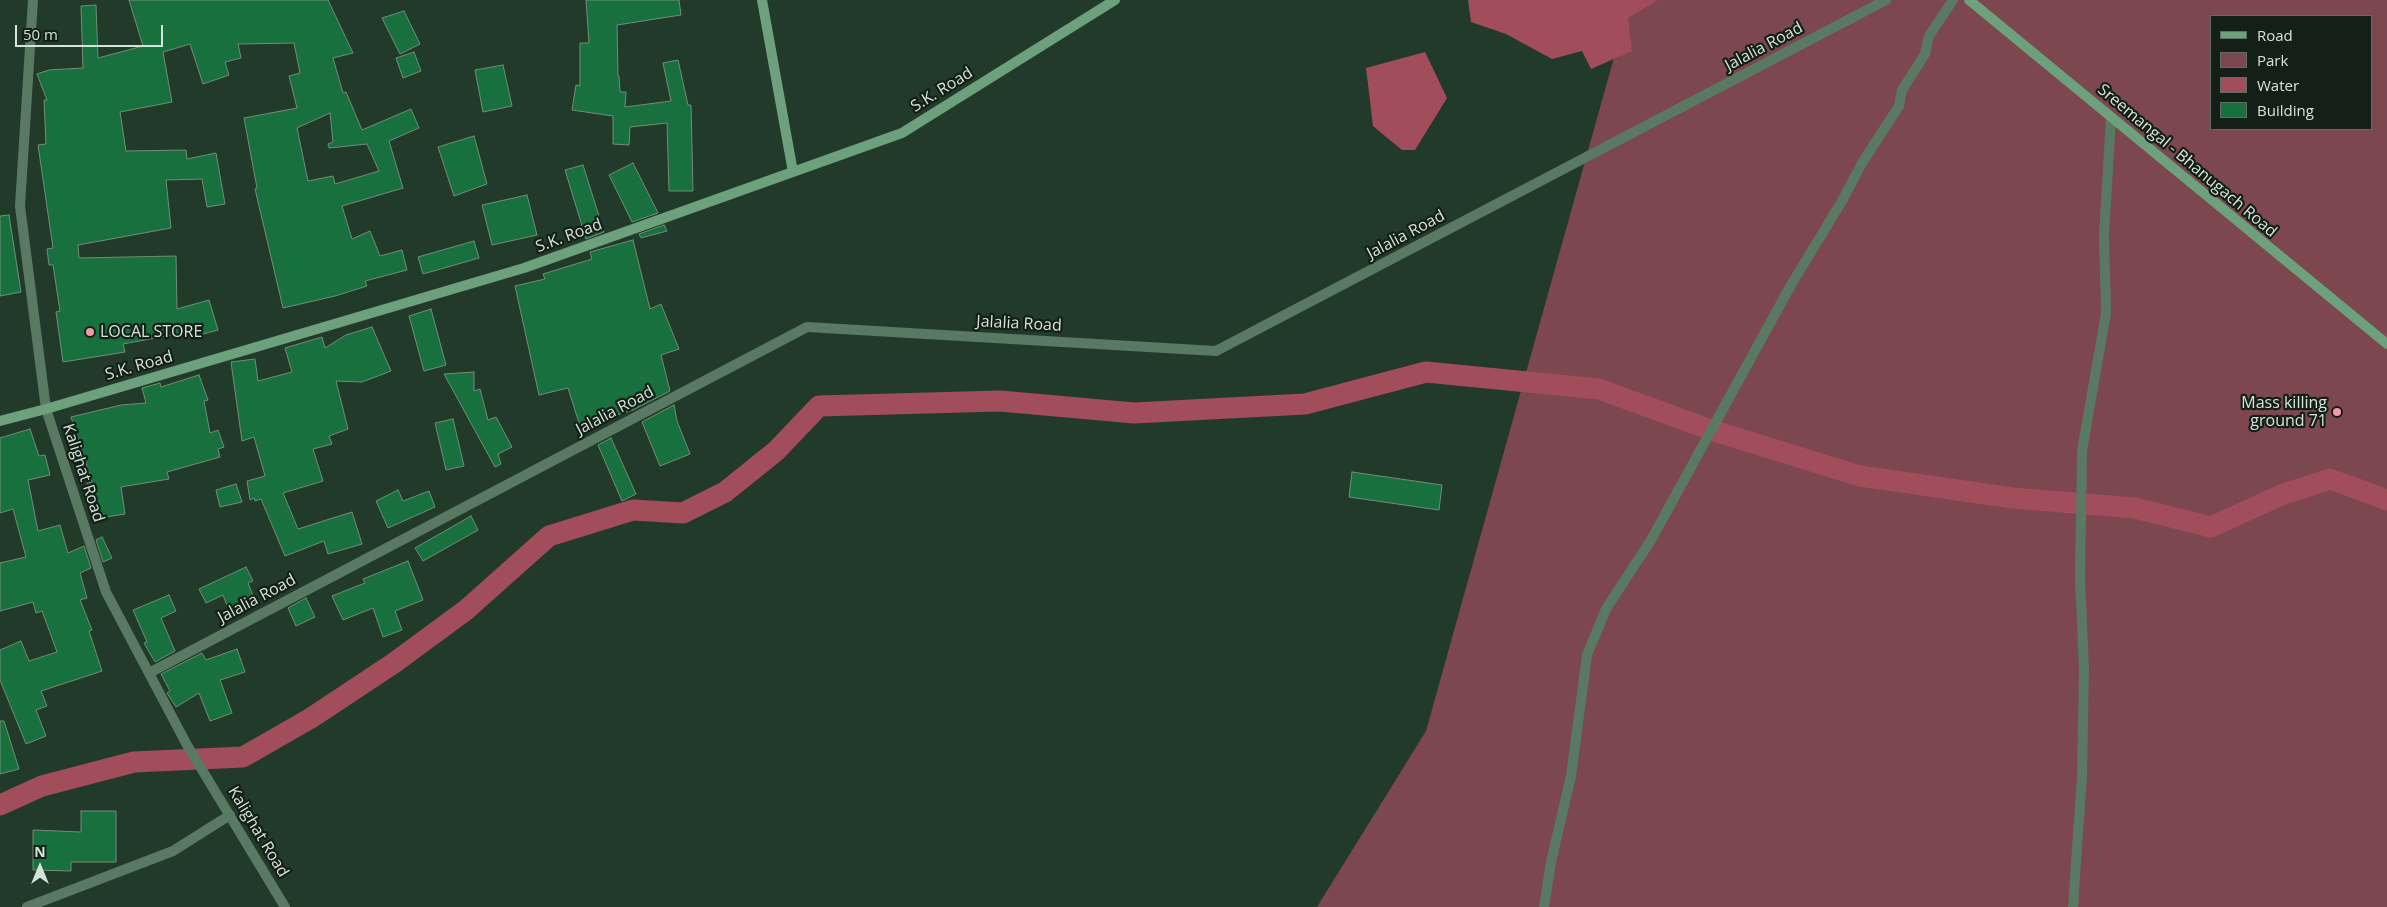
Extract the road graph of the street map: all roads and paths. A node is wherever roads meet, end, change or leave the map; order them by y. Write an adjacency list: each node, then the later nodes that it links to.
1 (33, 0): 10 (street, Kalighat Road)
2 (762, 0): 8 (main road)
3 (1115, 0): 8 (main road, S.K. Road)
4 (1886, 0): 12 (street, Jalalia Road)
5 (1953, 0): 16 (street)
6 (1969, 0): 7 (main road, Sreemangal - Bhanugach Road)
7 (2111, 118): 9 (main road, Sreemangal - Bhanugach Road); 17 (street)
8 (793, 172): 10 (main road, S.K. Road)
9 (2387, 344)
10 (46, 409): 11 (main road, S.K. Road); 12 (street, Kalighat Road)
11 (0, 421)
12 (149, 673): 13 (street, Kalighat Road)
13 (230, 815): 14 (street); 15 (street, Kalighat Road)
14 (27, 907)
15 (285, 907)
16 (1544, 907)
17 (2073, 907)

